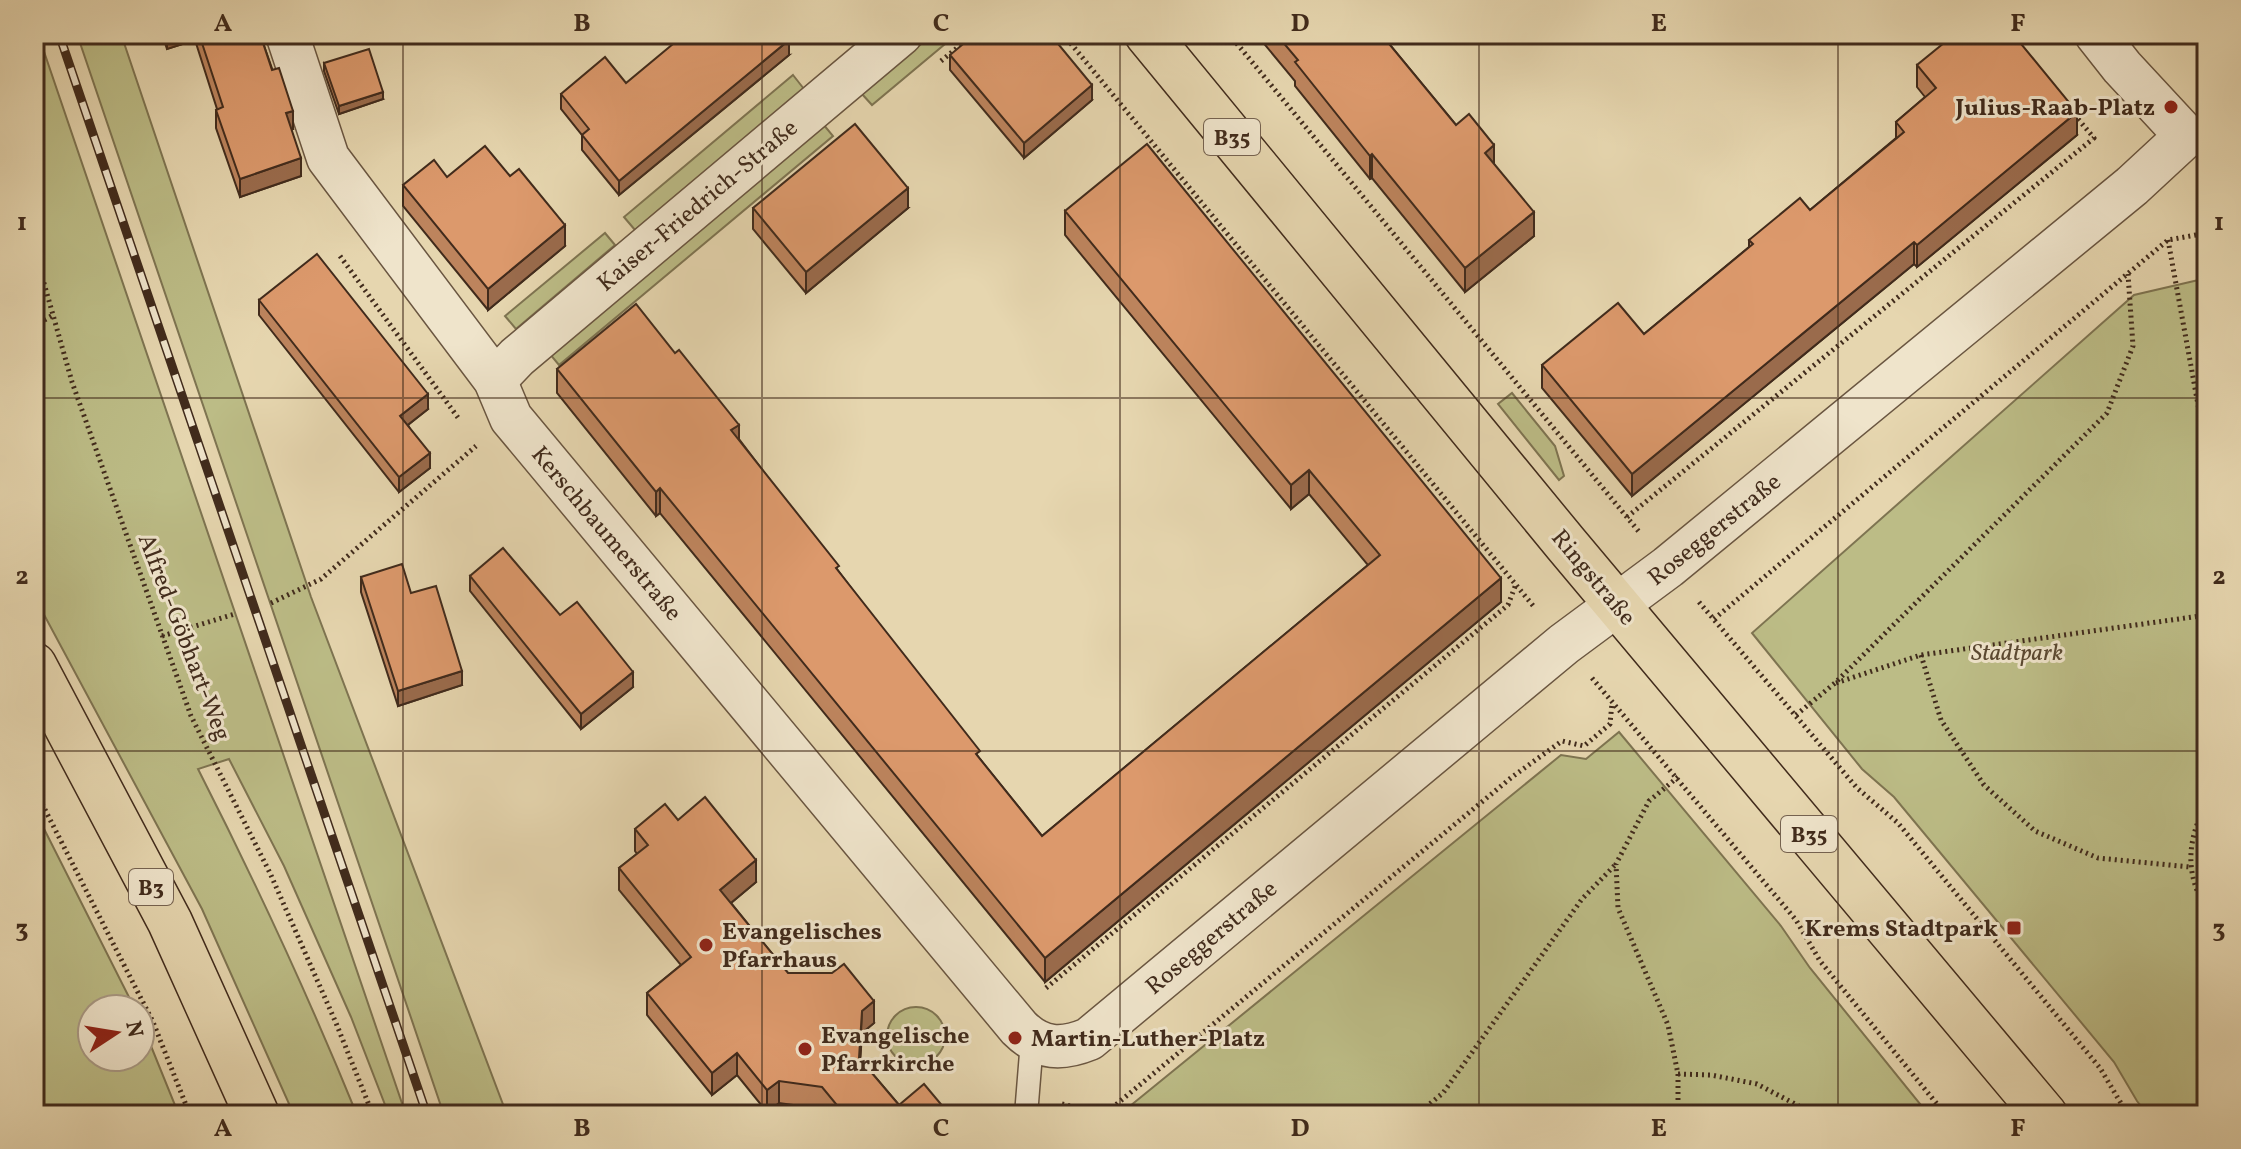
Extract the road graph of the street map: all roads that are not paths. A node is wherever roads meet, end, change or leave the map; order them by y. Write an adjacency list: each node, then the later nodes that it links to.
1 (287, 34): 6 (street, Kerschbaumerstraße)
2 (901, 34): 6 (street, Kaiser-Friedrich-Straße)
3 (1147, 34): 7 (main road, Ringstraße / B35)
4 (2096, 34): 5 (street)
5 (2196, 137): 7 (street, Roseggerstraße)
6 (495, 380): 9 (street, Kerschbaumerstraße)
7 (1617, 605): 9 (street, Roseggerstraße); 12 (main road, Ringstraße / B35)
8 (34, 665): 10 (main road, B3)
9 (1032, 1041): 11 (lane)
10 (257, 1115)
11 (1026, 1115)
12 (2045, 1115)

